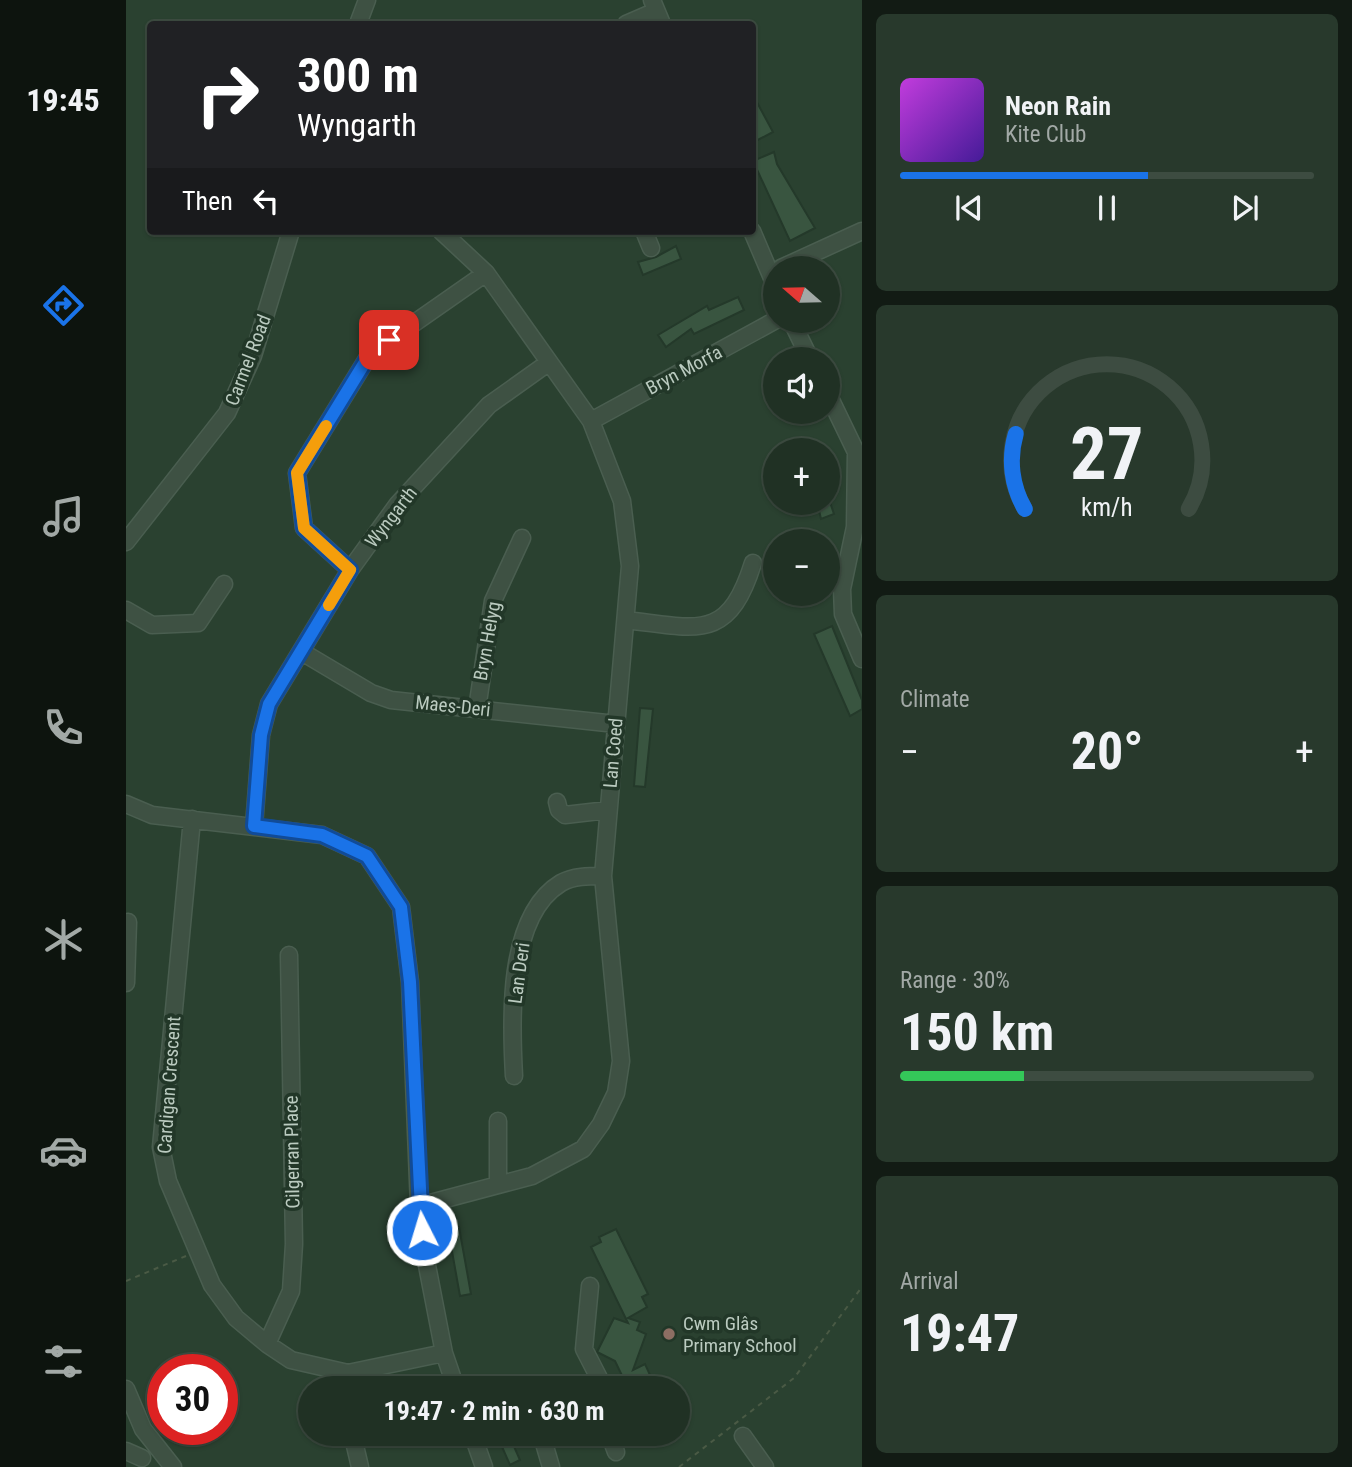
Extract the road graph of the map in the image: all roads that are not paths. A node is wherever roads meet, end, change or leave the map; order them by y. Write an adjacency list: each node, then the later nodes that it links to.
1 (366, 0): 3 (street)
2 (657, 12): 4 (street)
3 (359, 21)
4 (634, 21)
5 (862, 231): 12 (street)
6 (290, 235): 20 (street, Carmel Road)
7 (445, 235): 13 (street, Lan Coed)
8 (646, 235): 10 (street)
9 (754, 235): 11 (street)
10 (651, 248)
11 (765, 256)
12 (811, 256)
13 (486, 273): 15 (street, Lan Coed); 22 (street)
14 (763, 327): 17 (street, Bryn Morfa)
15 (548, 363): 17 (street, Lan Coed); 22 (street, Wyngarth)
16 (840, 419): 18 (street)
17 (591, 421): 25 (street, Lan Coed)
18 (859, 458): 27 (street)
19 (522, 538): 28 (street, Bryn Helyg)
20 (126, 542)
21 (753, 563): 25 (street)
22 (350, 570): 26 (street, Wyngarth)
23 (224, 584): 24 (street)
24 (126, 610)
25 (626, 620): 29 (street, Lan Coed)
26 (302, 652): 28 (street, Maes-Deri); 34 (street, Wyngarth)
27 (862, 659)
28 (477, 709): 29 (street, Maes-Deri)
29 (615, 724): 32 (street, Lan Coed)
30 (557, 802): 32 (street)
31 (126, 804): 33 (street)
32 (608, 810): 35 (street, Lan Coed)
33 (192, 819): 34 (street); 44 (street, Cardigan Crescent)
34 (254, 826): 42 (street)
35 (603, 876): 39 (street, Lan Deri); 41 (street, Lan Coed)
36 (128, 922): 38 (street)
37 (289, 955): 44 (street, Cilgerran Place)
38 (126, 983)
39 (514, 1076)
40 (498, 1121): 41 (street)
41 (498, 1185): 42 (street, Lan Coed)
42 (419, 1206): 45 (street)
43 (590, 1286): 49 (street)
44 (267, 1344): 46 (street, Cardigan Crescent)
45 (444, 1353): 47 (street, Cardigan Crescent); 48 (street)
46 (336, 1376)
47 (362, 1376)
48 (452, 1376)
49 (598, 1376)
50 (126, 1389): 59 (street)
51 (743, 1436): 63 (street)
52 (355, 1446): 60 (street)
53 (477, 1446): 61 (street)
54 (545, 1446): 62 (street)
55 (614, 1446): 57 (street)
56 (126, 1451): 58 (street)
57 (617, 1452)
58 (142, 1458)
59 (173, 1467)
60 (360, 1467)
61 (484, 1467)
62 (551, 1467)
63 (765, 1467)

